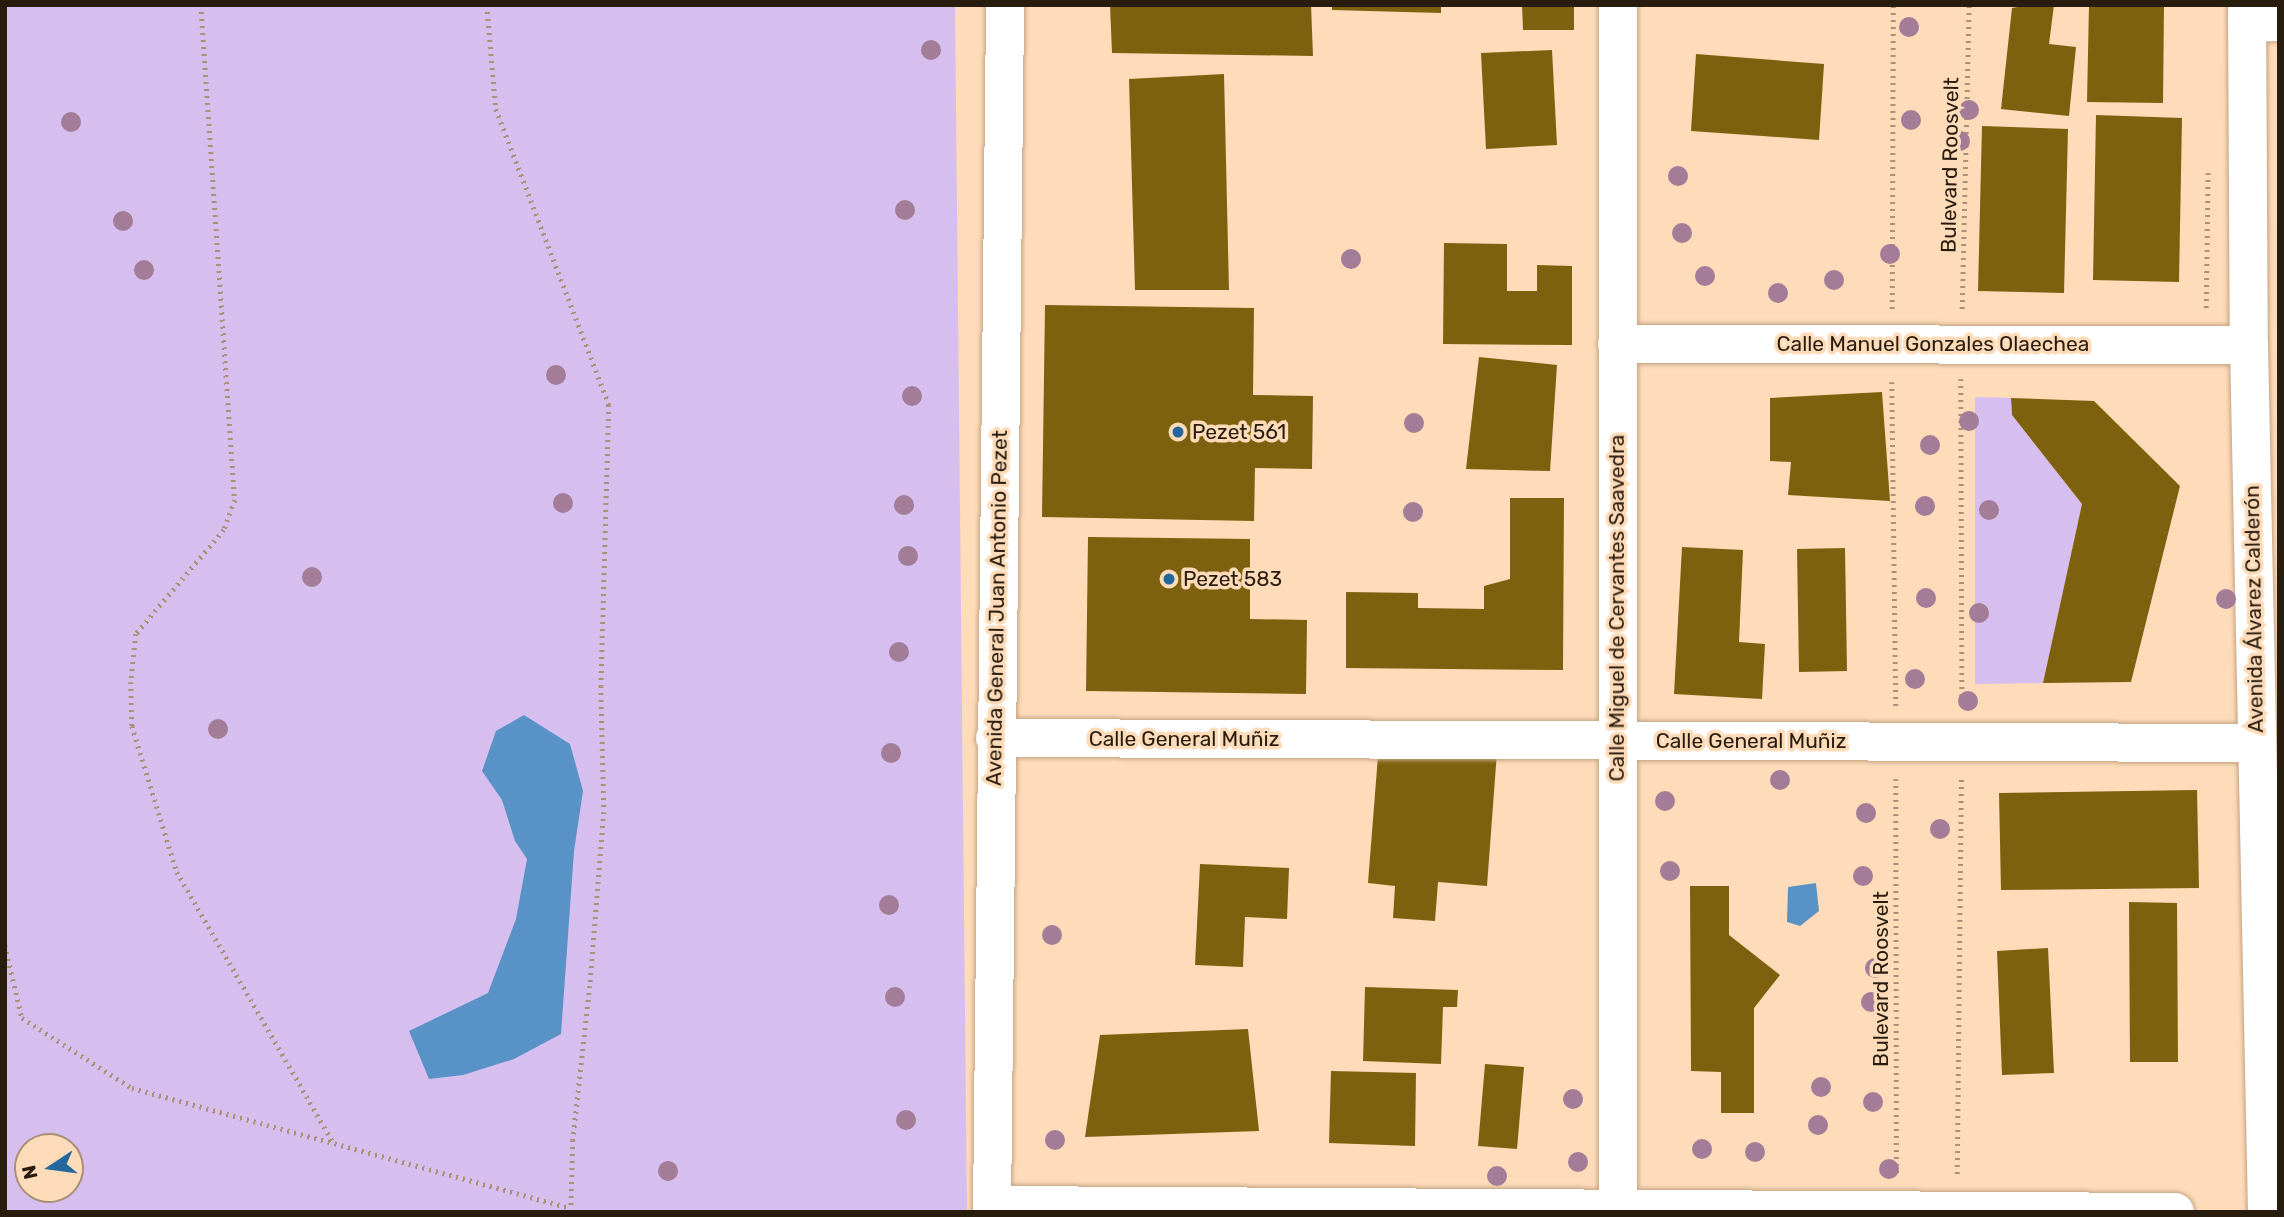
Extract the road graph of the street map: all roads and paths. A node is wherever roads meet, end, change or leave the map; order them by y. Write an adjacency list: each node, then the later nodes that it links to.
1 (201, 5): 28 (path)
2 (487, 5): 32 (path)
3 (1004, 5): 21 (street, Avenida General Juan Antonio Pezet)
4 (1618, 5): 14 (street, Calle Miguel de Cervantes Saavedra)
5 (1893, 5): 11 (path)
6 (1969, 5): 12 (path, Bulevard Roosvelt)
7 (2257, 17): 10 (street, Avenida Álvarez Calderón)
8 (2279, 137): 10 (street)
9 (2208, 169): 13 (path)
10 (2249, 170): 15 (street, Avenida Álvarez Calderón)
11 (1892, 312)
12 (1962, 312)
13 (2205, 320)
14 (1617, 344): 15 (street, Calle Manuel Gonzales Olaechea); 22 (street, Calle Miguel de Cervantes Saavedra)
15 (2249, 345): 18 (street, Avenida Álvarez Calderón)
16 (1892, 370): 20 (path)
17 (1961, 371): 19 (path)
18 (2265, 458): 23 (street, Avenida Álvarez Calderón)
19 (1962, 707)
20 (1896, 720)
21 (995, 738): 22 (street, Calle General Muñiz); 31 (street, Avenida General Juan Antonio Pezet)
22 (1618, 741): 23 (street, Calle General Muñiz); 33 (street, Calle Miguel de Cervantes Saavedra)
23 (2256, 743): 27 (street, Avenida Álvarez Calderón)
24 (1896, 768): 29 (path, Bulevard Roosvelt)
25 (1961, 769): 30 (path)
26 (5, 945): 28 (path)
27 (2271, 952): 35 (street, Avenida Álvarez Calderón)
28 (332, 1142): 32 (path)
29 (1897, 1177)
30 (1957, 1177)
31 (992, 1208): 33 (street)
32 (570, 1210)
33 (1618, 1210): 34 (street)
34 (2175, 1212)
35 (2267, 1212)

